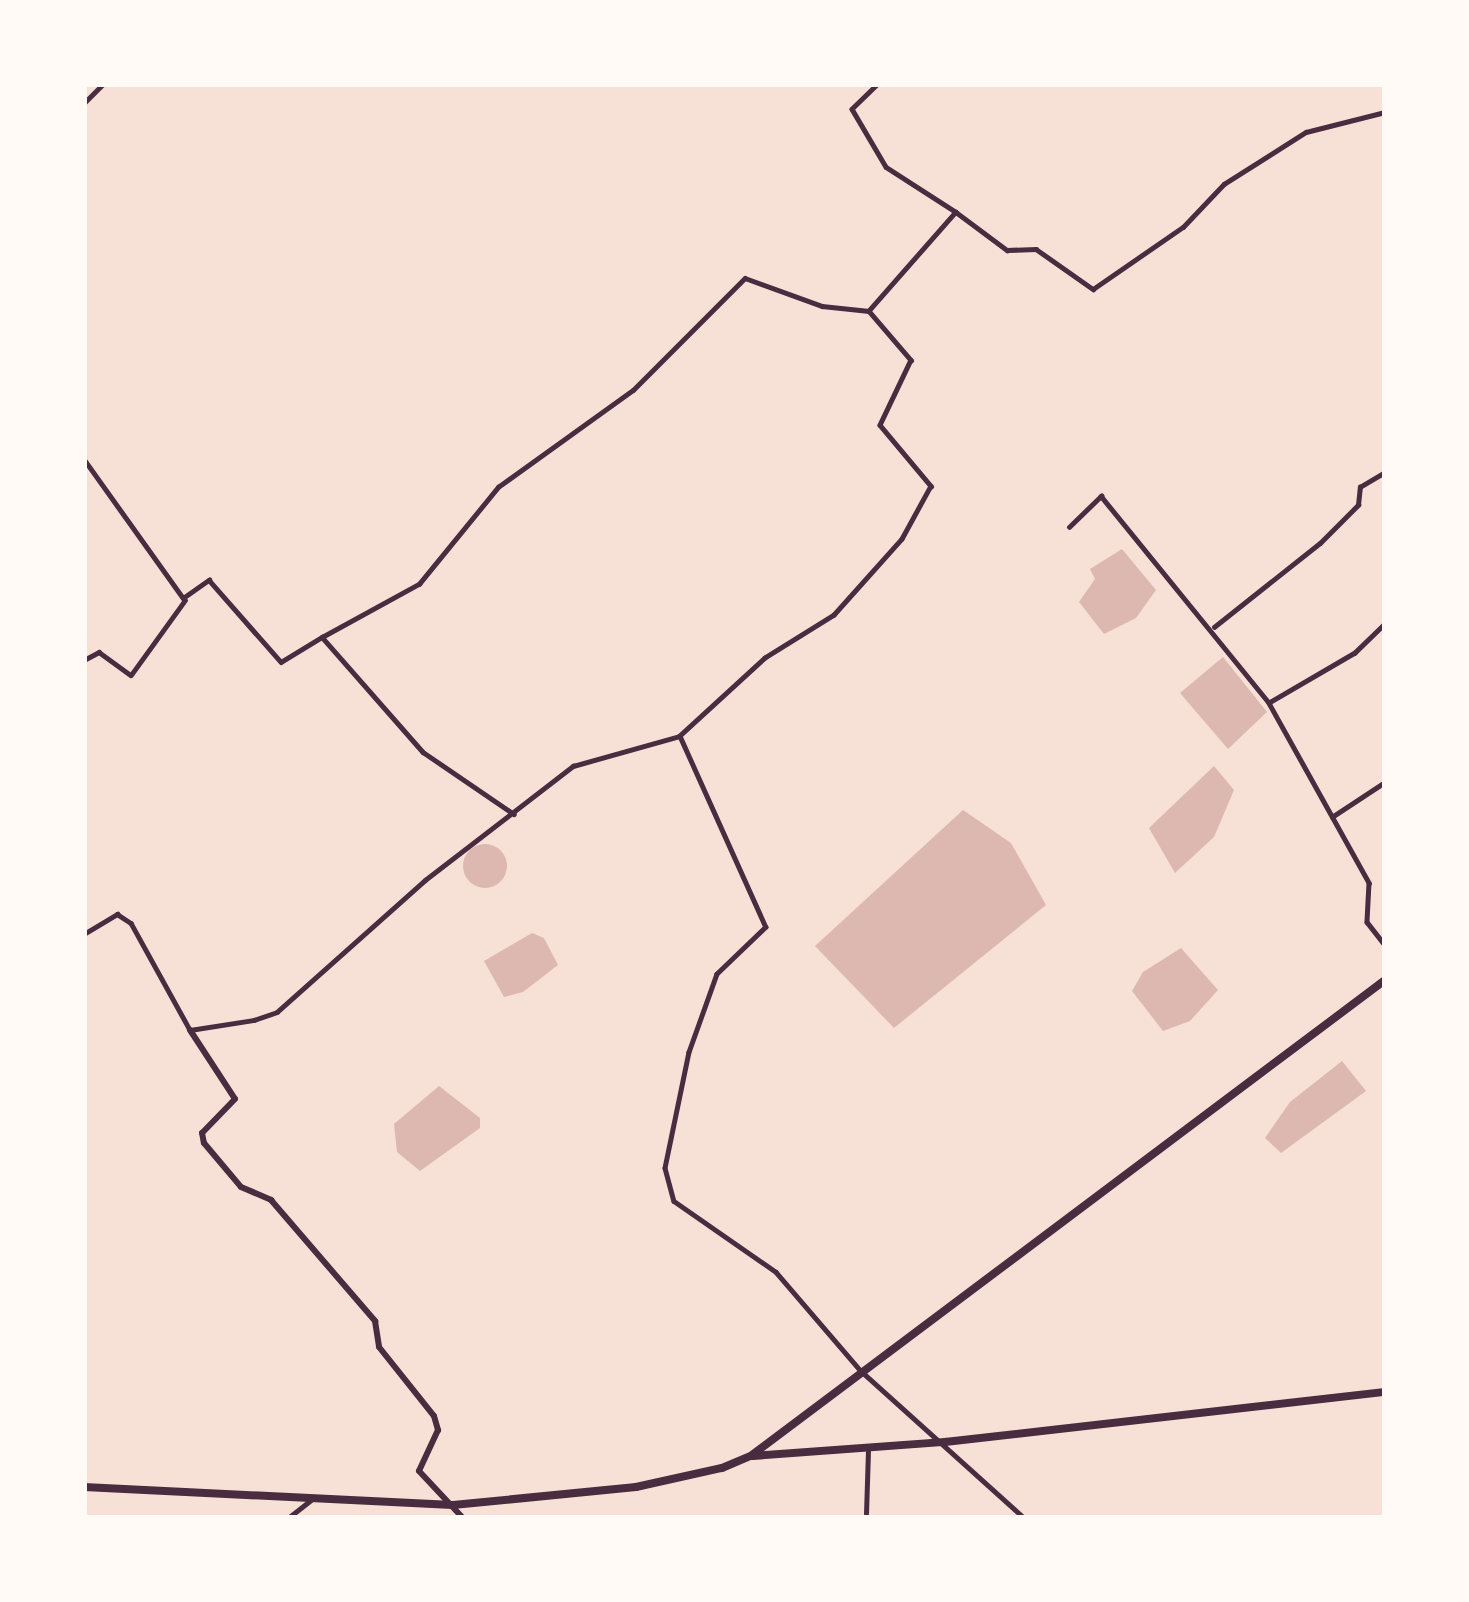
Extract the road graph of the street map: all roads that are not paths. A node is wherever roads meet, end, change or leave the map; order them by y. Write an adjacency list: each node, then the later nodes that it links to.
1 (104, 84): 3 (street)
2 (878, 84): 5 (street)
3 (84, 103)
4 (1385, 112): 5 (street)
5 (956, 212): 6 (street)
6 (869, 311): 13 (street); 16 (street)
7 (84, 459): 10 (street)
8 (1385, 472): 12 (street)
9 (1069, 527): 12 (street)
10 (185, 599): 13 (street); 14 (street)
11 (1385, 623): 15 (street)
12 (1214, 627): 15 (street)
13 (322, 637): 18 (street)
14 (84, 660)
15 (1268, 703): 19 (street)
16 (680, 736): 18 (street); 24 (street)
17 (1385, 782): 19 (street)
18 (514, 814): 23 (street)
19 (1332, 817): 21 (street)
20 (84, 934): 23 (street)
21 (1385, 945)
22 (1385, 980): 24 (main road)
23 (190, 1030): 31 (street)
24 (861, 1371): 26 (street); 28 (main road)
25 (1385, 1392): 26 (main road)
26 (945, 1442): 27 (main road); 35 (street)
27 (868, 1449): 28 (main road); 32 (street)
28 (752, 1455): 31 (main road)
29 (84, 1486): 30 (main road)
30 (311, 1500): 31 (main road); 33 (street)
31 (453, 1505): 34 (street)
32 (866, 1514)
33 (288, 1518)
34 (463, 1518)
35 (1024, 1518)

